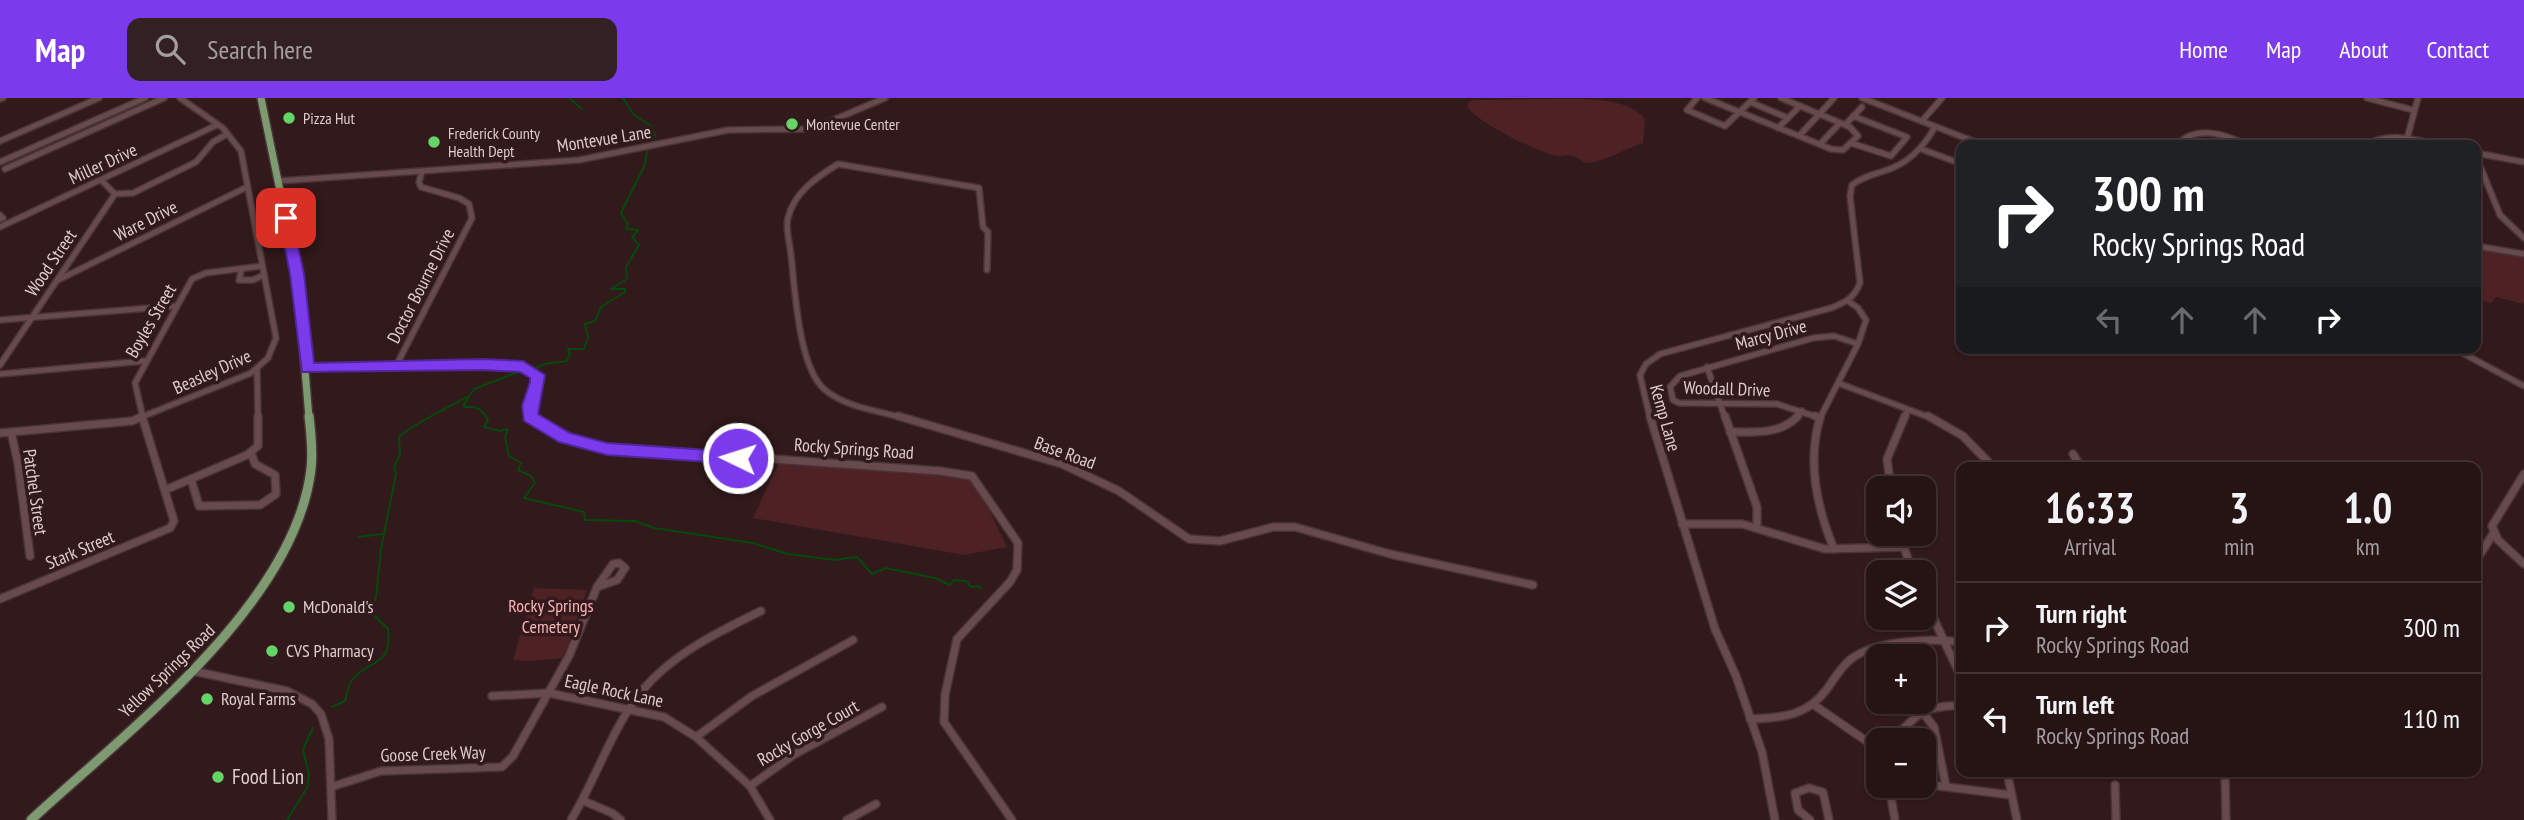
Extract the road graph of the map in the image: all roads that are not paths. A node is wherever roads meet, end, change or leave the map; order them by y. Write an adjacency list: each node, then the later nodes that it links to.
1 (99, 98): 39 (street)
2 (145, 98): 44 (street)
3 (164, 98): 48 (street)
4 (180, 98): 28 (street, Beasley Drive)
5 (261, 98): 51 (main road, Yellow Springs Road)
6 (885, 98): 49 (street, Montevue Lane)
7 (1697, 98): 22 (street)
8 (1705, 98): 18 (street)
9 (1726, 98): 18 (street)
10 (1780, 98): 19 (street)
11 (1800, 98): 19 (street)
12 (1834, 98): 23 (street)
13 (1862, 98): 26 (street)
14 (1942, 98): 26 (street)
15 (2367, 98): 21 (street)
16 (2418, 98): 21 (street)
17 (1752, 100): 22 (street); 25 (street)
18 (1720, 104): 22 (street)
19 (1797, 105): 23 (street); 25 (street)
20 (1861, 107): 24 (street)
21 (2413, 110): 33 (street)
22 (1740, 112): 30 (street)
23 (1820, 114): 27 (street); 32 (street)
24 (1853, 116): 27 (street); 40 (street)
25 (1788, 118): 30 (street)
26 (1922, 121): 29 (street)
27 (1843, 124): 40 (street); 41 (street)
28 (217, 125): 31 (street, Beasley Drive); 50 (street, Miller Drive)
29 (1935, 127): 34 (street); 42 (street)
30 (1778, 128): 32 (street)
31 (228, 134): 52 (street, Beasley Drive); 53 (street)
32 (1800, 136): 41 (street)
33 (2407, 137): 37 (street); 38 (street)
34 (1970, 140)
35 (2182, 140): 36 (street)
36 (2234, 140)
37 (2377, 140)
38 (2419, 140)
39 (0, 141)
40 (1851, 143): 41 (street)
41 (1820, 144)
42 (1921, 149): 45 (street); 63 (street)
43 (2481, 156): 46 (street)
44 (0, 162)
45 (1956, 162)
46 (2524, 162)
47 (2481, 168): 55 (street)
48 (5, 169)
49 (422, 171): 51 (street, Montevue Lane); 71 (street, Doctor Bourne Drive)
50 (101, 180): 53 (street); 54 (street, Miller Drive)
51 (279, 181): 73 (main road, Yellow Springs Road)
52 (247, 187): 58 (street, Beasley Drive); 62 (street, Ware Drive)
53 (115, 194): 62 (street, Wood Street)
54 (0, 227)
55 (2524, 238)
56 (2481, 247): 57 (street)
57 (2524, 254)
58 (262, 266): 60 (street, Boyles Street); 61 (street, Beasley Drive)
59 (986, 270): 105 (street, Base Road)
60 (241, 272): 61 (street); 64 (street, Boyles Street)
61 (264, 275): 74 (street, Beasley Drive)
62 (56, 281): 65 (street, Wood Street)
63 (1848, 301): 67 (street); 95 (street, Kemp Lane)
64 (175, 306): 65 (street); 69 (street, Boyles Street)
65 (32, 317): 66 (street); 70 (street, Wood Street)
66 (0, 320)
67 (1858, 344): 72 (street, Marcy Drive); 76 (street)
68 (2464, 354): 77 (street)
69 (145, 361): 75 (street); 82 (street, Boyles Street)
70 (0, 365)
71 (396, 366): 73 (street, Rocky Springs Road); 143 (street, Rocky Springs Road)
72 (1707, 367): 78 (street, Marcy Drive); 79 (street)
73 (307, 368): 114 (main road, Yellow Springs Road)
74 (257, 369): 82 (street, Beasley Drive); 87 (street)
75 (0, 374)
76 (1838, 383): 80 (street); 83 (street)
77 (2524, 386)
78 (1672, 400): 79 (street, Woodall Drive)
79 (1720, 403): 81 (street, Woodall Drive); 85 (street)
80 (1908, 410): 89 (street); 92 (street)
81 (1802, 411): 83 (street, Woodall Drive); 85 (street)
82 (142, 418): 84 (street, Beasley Drive); 94 (street, Boyles Street)
83 (1820, 418): 100 (street)
84 (11, 432): 86 (street, Beasley Drive); 102 (street, Patchel Street)
85 (1730, 432): 97 (street)
86 (0, 433)
87 (251, 453): 93 (street); 93 (street)
88 (2073, 454): 90 (street)
89 (1989, 462)
90 (2078, 462)
91 (2524, 474): 98 (street)
92 (1889, 476)
93 (191, 479): 94 (street)
94 (165, 490): 96 (street, Boyles Street)
95 (1682, 524): 97 (street); 123 (street, Kemp Lane)
96 (170, 527): 107 (street, Stark Street)
97 (1757, 528): 100 (street)
98 (2493, 534): 101 (street); 104 (street)
99 (1902, 547): 100 (street); 103 (street)
100 (1834, 548)
101 (2481, 553)
102 (30, 556)
103 (1907, 560)
104 (2524, 564)
105 (1533, 586)
106 (597, 587): 115 (street, Goose Creek Way)
107 (0, 599)
108 (761, 611): 120 (street)
109 (1936, 623): 111 (street)
110 (853, 640): 124 (street)
111 (1945, 641): 112 (street); 113 (street); 117 (street)
112 (1956, 642)
113 (1956, 666)
114 (193, 671): 132 (street); 137 (main road, Yellow Springs Road)
115 (549, 693): 116 (street, Eagle Rock Lane); 120 (street, Eagle Rock Lane); 132 (street, Goose Creek Way)
116 (492, 696)
117 (1814, 705): 123 (street); 125 (street)
118 (882, 707): 130 (street, Rocky Gorge Court)
119 (1956, 707): 121 (street)
120 (631, 708): 124 (street, Eagle Rock Lane); 135 (street)
121 (1936, 709)
122 (1925, 714): 131 (street)
123 (1750, 719): 144 (street, Kemp Lane)
124 (696, 737): 130 (street, Eagle Rock Lane)
125 (1866, 742)
126 (2008, 777): 133 (street)
127 (2224, 777): 150 (street)
128 (1936, 785): 131 (street)
129 (2115, 785): 149 (street)
130 (750, 786): 141 (street, Eagle Rock Lane)
131 (1946, 786): 133 (street)
132 (331, 787): 138 (street)
133 (2011, 795): 148 (street)
134 (1891, 798): 147 (street)
135 (584, 801): 139 (street); 140 (street)
136 (876, 804): 142 (street)
137 (32, 820)
138 (332, 820)
139 (571, 820)
140 (621, 820)
141 (769, 820)
142 (847, 820)
143 (1012, 820)
144 (1775, 820)
145 (1810, 820): 146 (street)
146 (1829, 820)
147 (1895, 820)
148 (2017, 820)
149 (2116, 820)
150 (2226, 820)

